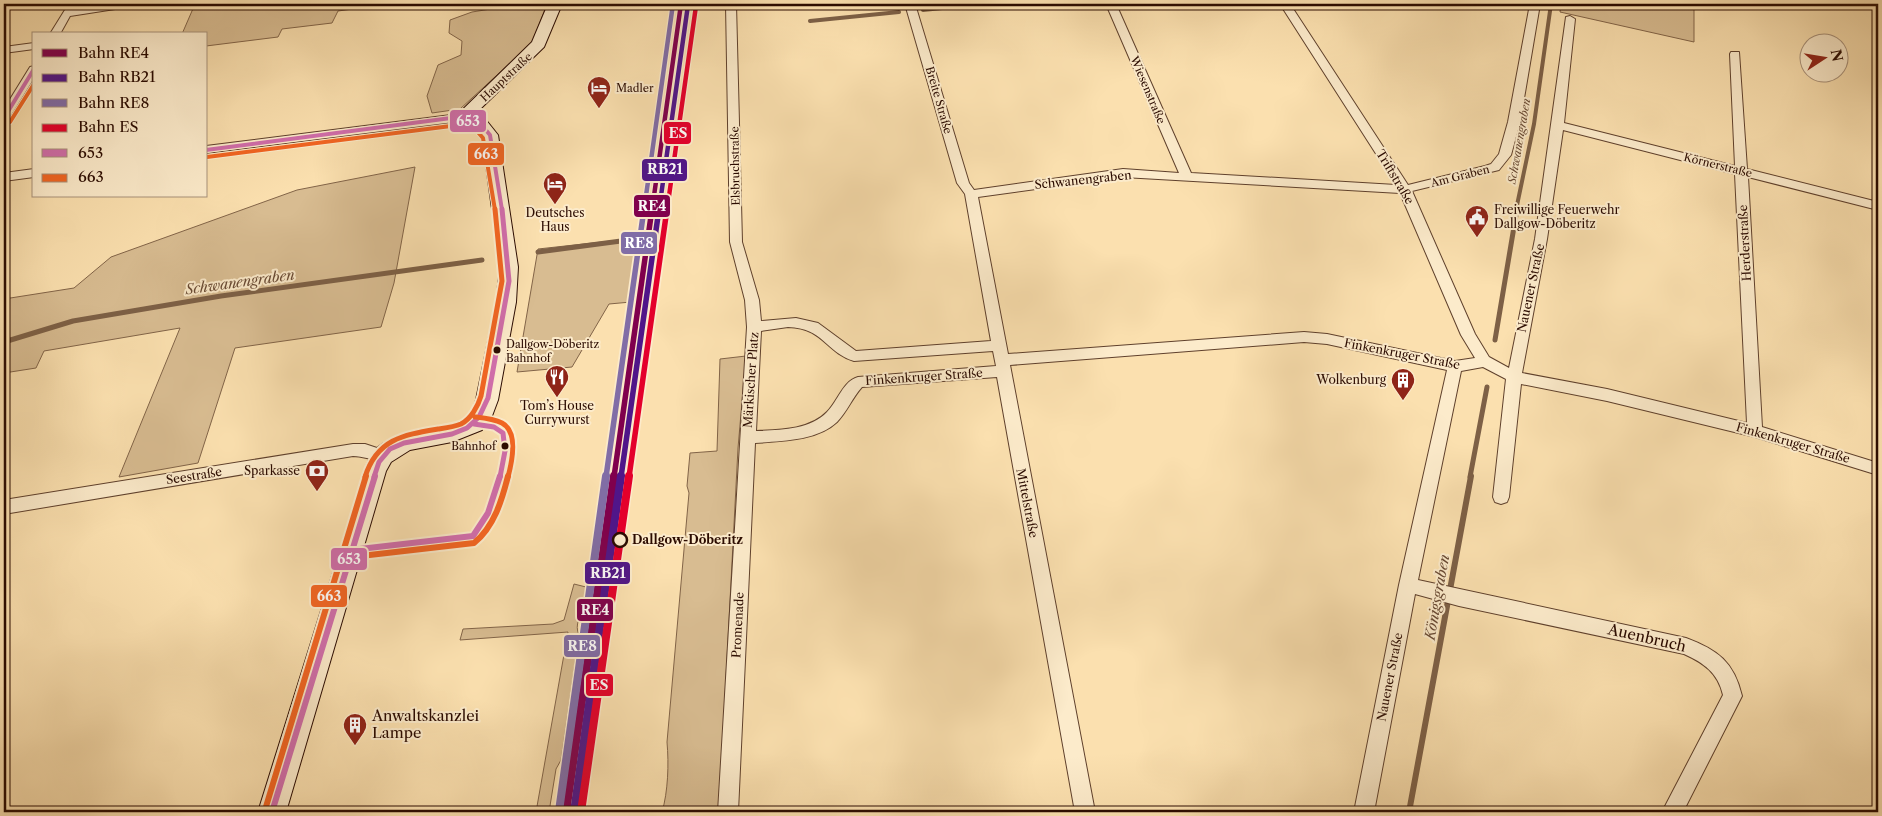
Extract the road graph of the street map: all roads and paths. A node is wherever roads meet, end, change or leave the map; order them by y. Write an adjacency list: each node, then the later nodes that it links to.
1 (73, 4): 9 (street)
2 (128, 4): 9 (street)
3 (555, 4): 18 (street, Hauptstraße)
4 (731, 4): 28 (street, Elsbruchstraße)
5 (910, 4): 26 (street, Breite Straße)
6 (1111, 4): 23 (street, Wiesenstraße)
7 (1285, 4): 25 (street, Triftstraße)
8 (1535, 4): 25 (street, Am Graben)
9 (67, 14): 11 (street)
10 (1570, 19): 19 (street, Nauener Straße)
11 (56, 32)
12 (32, 46): 13 (street)
13 (4, 50)
14 (1735, 54): 21 (street, Herderstraße)
15 (32, 72): 16 (street)
16 (8, 104): 17 (street)
17 (4, 118)
18 (462, 118): 20 (street); 37 (street)
19 (1558, 125): 21 (street, Körnerstraße); 33 (street, Nauener Straße)
20 (208, 150)
21 (1741, 171): 27 (street, Körnerstraße); 35 (street, Herderstraße)
22 (32, 173): 24 (street)
23 (1186, 176): 25 (street, Schwanengraben); 26 (street, Schwanengraben)
24 (4, 177)
25 (1405, 189): 31 (street, Triftstraße)
26 (971, 194): 30 (street, Mittelstraße)
27 (1878, 206)
28 (754, 327): 29 (street, Märkischer Platz); 36 (street, Märkischer Platz)
29 (819, 329): 30 (street, Finkenkruger Straße)
30 (1000, 359): 32 (street, Finkenkruger Straße); 34 (street, Finkenkruger Straße); 44 (street, Mittelstraße)
31 (1484, 361): 32 (street, Finkenkruger Straße); 33 (street, Finkenkruger Straße)
32 (1455, 366): 41 (street, Nauener Straße)
33 (1514, 376): 35 (street, Finkenkruger Straße); 39 (street, Nauener Straße)
34 (807, 430): 36 (street, Märkischer Platz)
35 (1755, 431): 38 (street, Finkenkruger Straße)
36 (747, 438): 43 (street, Promenade)
37 (383, 456): 40 (street, Seestraße); 42 (street)
38 (1878, 469)
39 (1501, 497)
40 (4, 507)
41 (1408, 585): 45 (street, Nauener Straße); 46 (street, Auenbruch)
42 (272, 812)
43 (728, 812)
44 (1085, 812)
45 (1364, 812)
46 (1672, 812)

